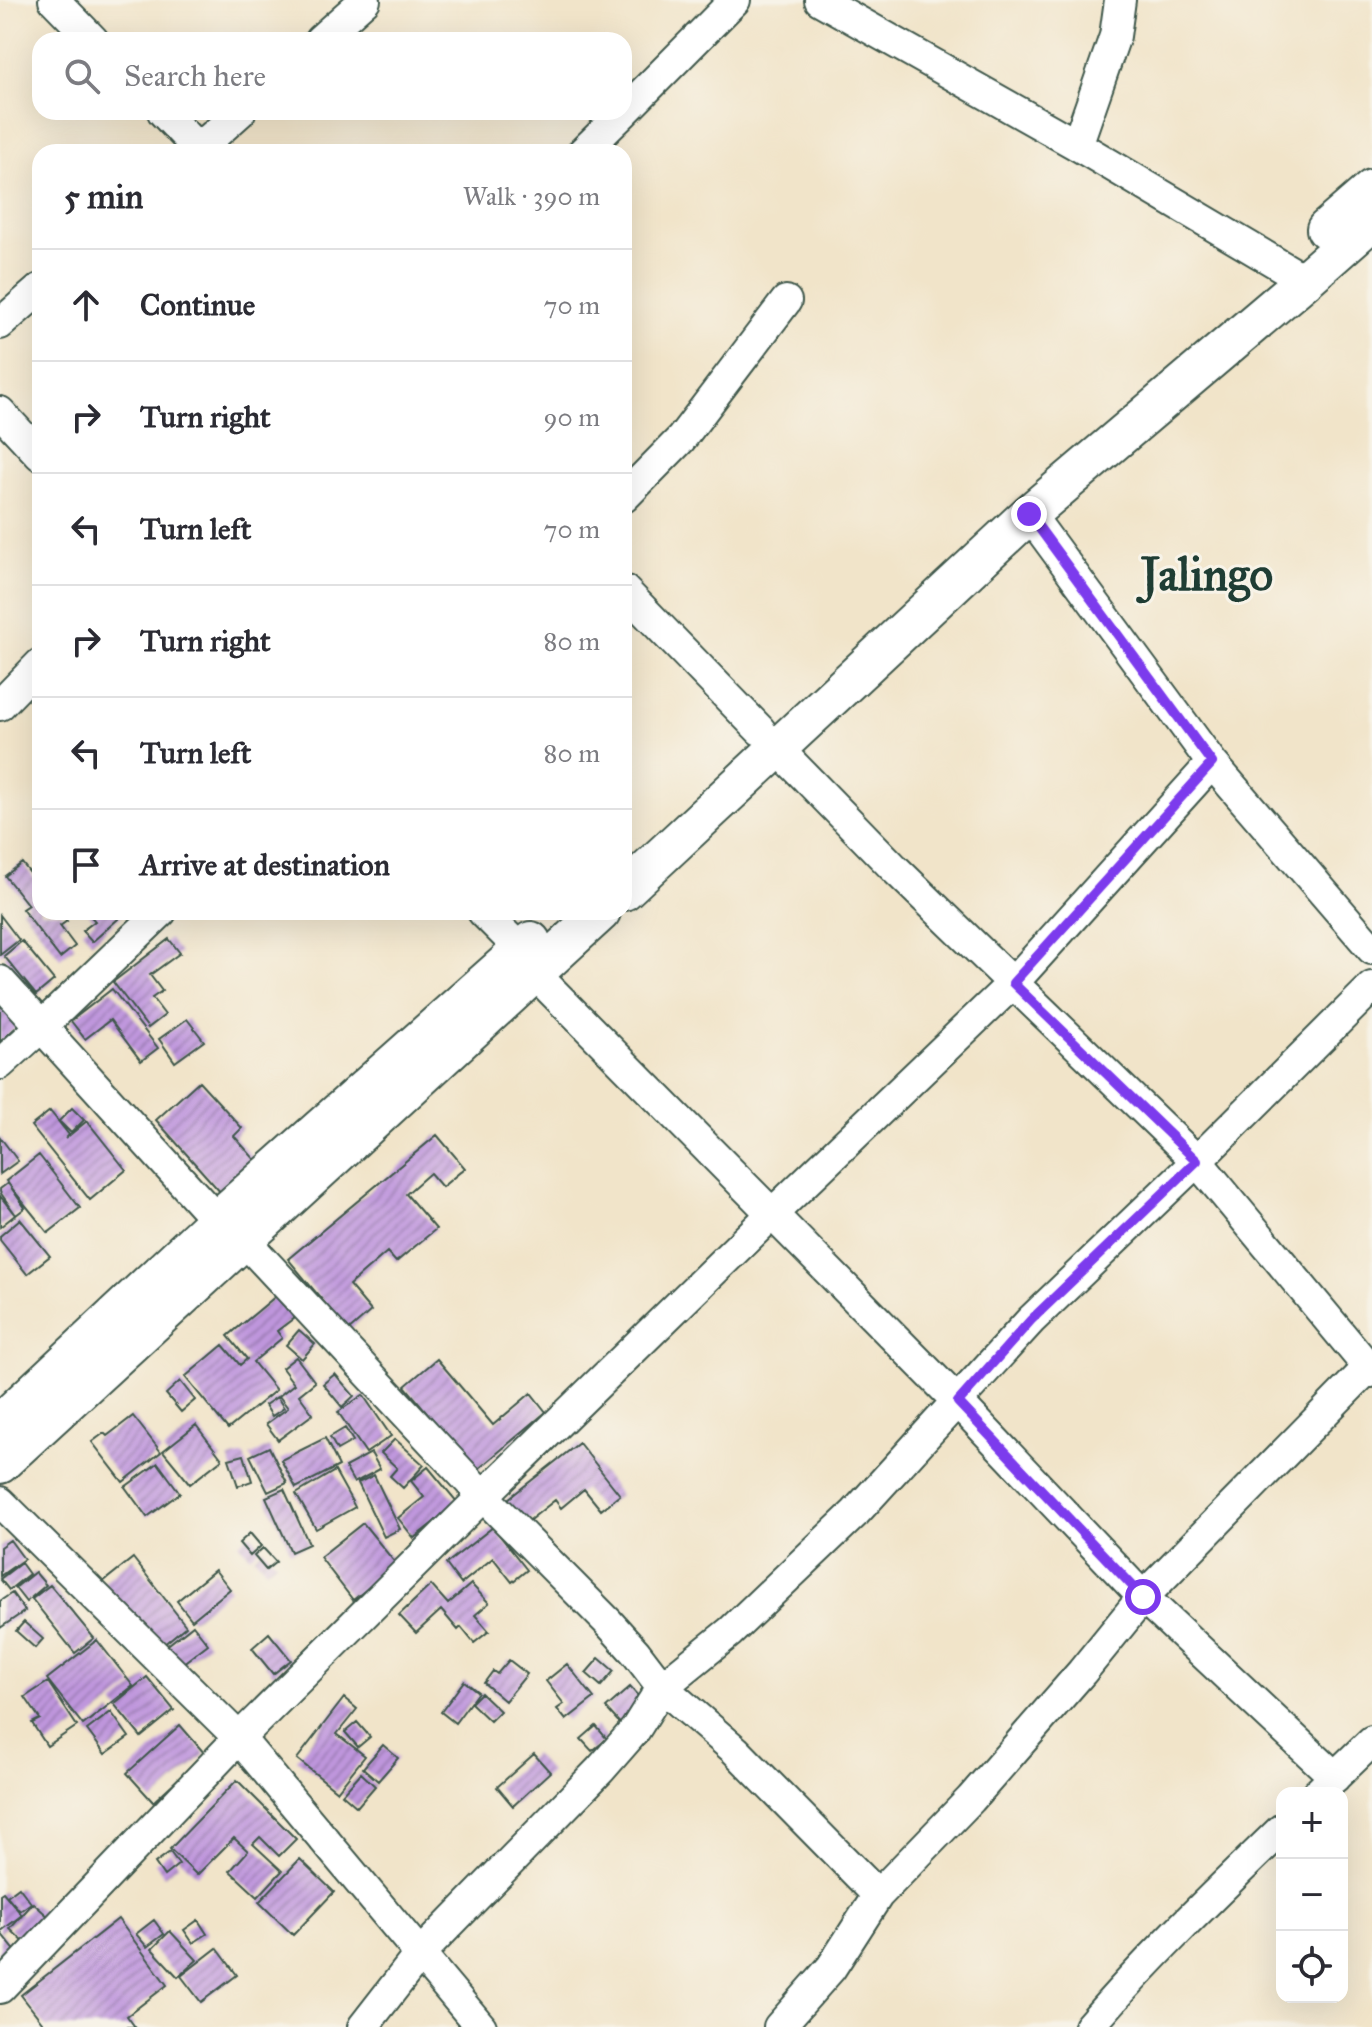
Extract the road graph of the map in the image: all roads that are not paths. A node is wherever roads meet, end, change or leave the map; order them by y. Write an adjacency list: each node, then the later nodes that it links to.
1 (54, 0): 6 (street)
2 (365, 0): 7 (street)
3 (735, 0): 8 (street)
4 (820, 0): 15 (street)
5 (1120, 0): 15 (street)
6 (85, 32)
7 (329, 32)
8 (632, 104)
9 (170, 120): 12 (street)
10 (231, 120): 13 (street)
11 (616, 120): 14 (street)
12 (192, 144)
13 (206, 144)
14 (591, 144)
15 (1077, 145): 18 (street)
16 (1372, 189): 18 (street)
17 (1372, 221): 18 (street)
18 (1294, 274): 25 (street); 29 (street)
19 (32, 296): 21 (street)
20 (786, 301): 24 (street)
21 (0, 324)
22 (0, 412): 23 (street)
23 (32, 446)
24 (632, 489)
25 (1029, 514): 29 (street); 30 (street)
26 (632, 598): 29 (street)
27 (32, 672): 28 (street)
28 (0, 705)
29 (769, 740): 31 (street); 32 (street); 40 (street)
30 (1212, 763): 37 (street); 40 (street)
31 (632, 850)
32 (632, 883)
33 (153, 920): 42 (street)
34 (490, 920): 38 (street)
35 (557, 920): 38 (street)
36 (589, 920): 38 (street)
37 (1372, 949)
38 (528, 962): 45 (street); 46 (street)
39 (0, 981): 42 (street)
40 (1013, 983): 44 (street); 45 (street)
41 (1372, 987): 44 (street)
42 (41, 1027): 43 (street); 46 (street)
43 (0, 1064)
44 (1197, 1161): 47 (street); 48 (street)
45 (772, 1214): 48 (street); 51 (street)
46 (230, 1230): 49 (street); 50 (street); 51 (street)
47 (1371, 1368): 53 (street)
48 (958, 1402): 53 (street); 54 (street)
49 (0, 1423)
50 (0, 1464)
51 (483, 1496): 54 (street); 55 (street)
52 (0, 1502): 55 (street)
53 (1143, 1597): 57 (street); 59 (street)
54 (662, 1687): 59 (street); 60 (street)
55 (239, 1738): 60 (street); 61 (street)
56 (1372, 1741): 57 (street)
57 (1327, 1785)
58 (1276, 1835): 65 (street)
59 (878, 1895): 64 (street)
60 (419, 1955): 62 (street); 63 (street)
61 (0, 1988)
62 (363, 2027)
63 (481, 2027)
64 (779, 2027)
65 (1089, 2027)

